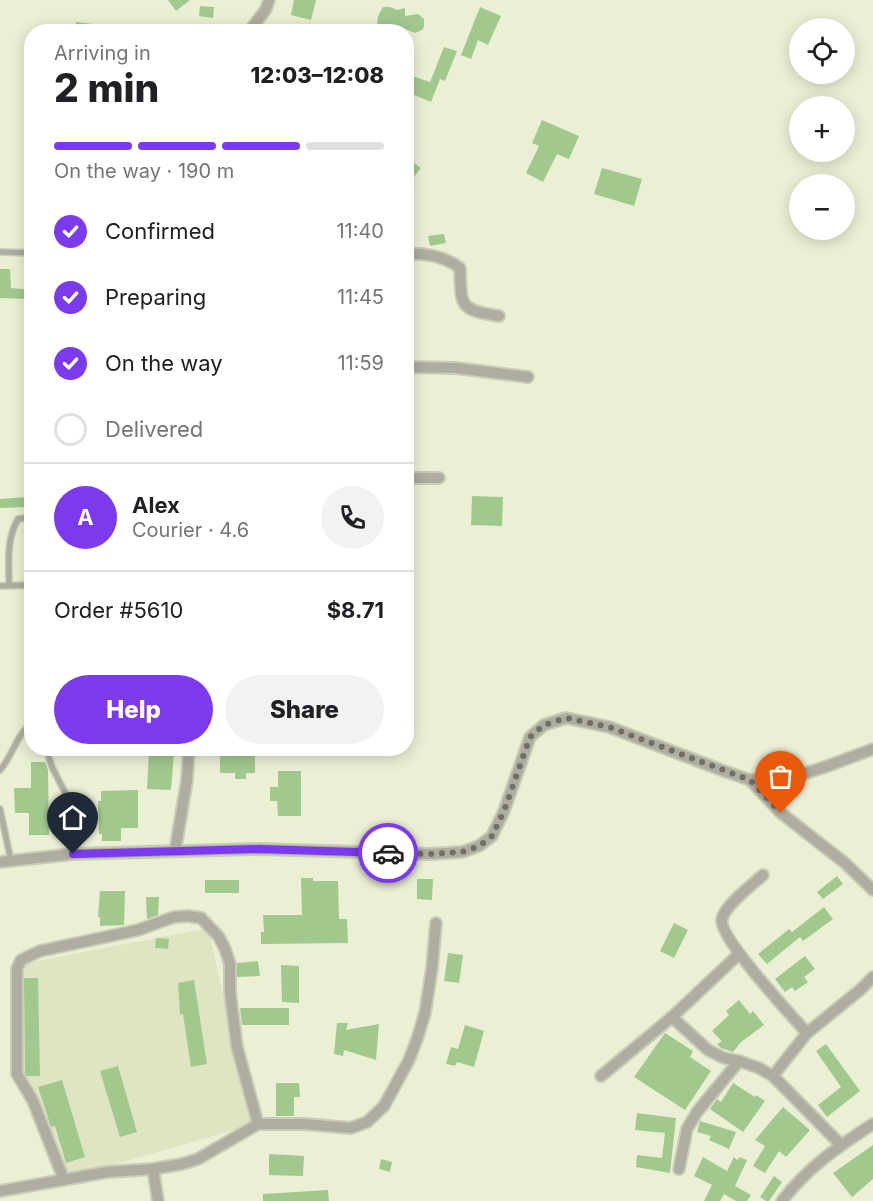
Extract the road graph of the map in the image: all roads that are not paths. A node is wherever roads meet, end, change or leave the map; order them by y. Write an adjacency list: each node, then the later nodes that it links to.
1 (269, 0): 2 (street)
2 (255, 24)
3 (0, 252): 4 (lane)
4 (24, 253)
5 (414, 254): 6 (street)
6 (499, 316)
7 (414, 367): 8 (street)
8 (528, 377)
9 (414, 478): 10 (street)
10 (439, 478)
11 (24, 518): 12 (lane)
12 (9, 585): 13 (lane); 14 (lane)
13 (24, 585)
14 (0, 586)
15 (24, 730): 19 (lane)
16 (873, 749): 20 (street)
17 (49, 756): 23 (lane)
18 (188, 756): 22 (street)
19 (0, 770)
20 (750, 780): 22 (street); 26 (street)
21 (0, 809): 24 (lane)
22 (175, 851): 23 (street)
23 (73, 854): 24 (street)
24 (6, 861)
25 (763, 875): 28 (street)
26 (873, 890)
27 (436, 923): 36 (street)
28 (739, 954): 30 (street); 31 (street)
29 (873, 977): 31 (street)
30 (672, 1017): 32 (street); 33 (street)
31 (807, 1033): 34 (street)
32 (739, 1061): 34 (street); 39 (street)
33 (602, 1076)
34 (773, 1076): 37 (street)
35 (873, 1124): 37 (street)
36 (258, 1125): 38 (street); 40 (street)
37 (841, 1144): 43 (street)
38 (153, 1169): 40 (street); 42 (street)
39 (679, 1169)
40 (64, 1180): 41 (street)
41 (0, 1191)
42 (158, 1201)
43 (782, 1201)

